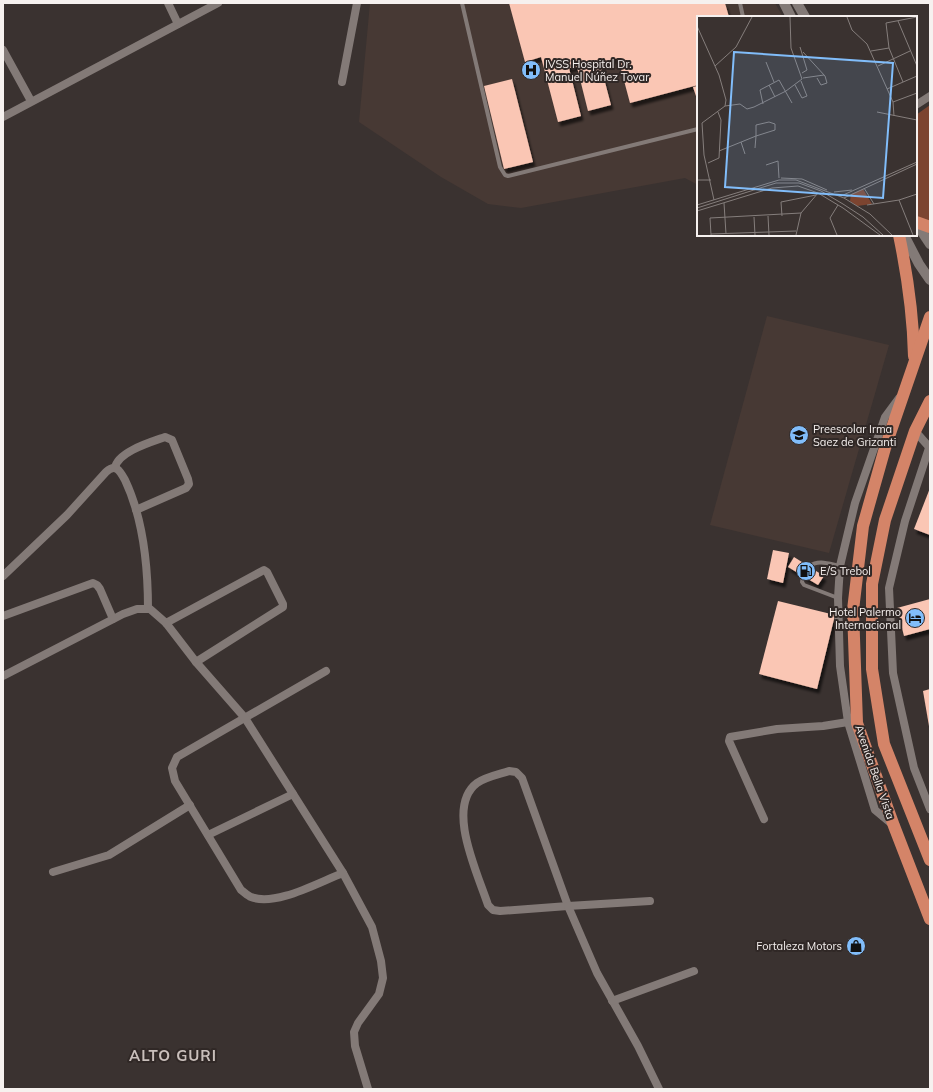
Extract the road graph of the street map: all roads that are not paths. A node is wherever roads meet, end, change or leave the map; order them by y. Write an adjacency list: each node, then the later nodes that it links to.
1 (168, 3): 11 (street)
2 (218, 3): 11 (street)
3 (357, 3): 13 (street)
4 (462, 3): 18 (lane)
5 (740, 3): 8 (lane)
6 (784, 3): 9 (street)
7 (797, 3): 10 (street)
8 (743, 16)
9 (790, 16)
10 (804, 16)
11 (178, 24): 15 (street)
12 (3, 50): 15 (street)
13 (342, 82)
14 (930, 96): 16 (street)
15 (31, 102): 17 (street)
16 (917, 104)
17 (3, 117)
18 (697, 128)
19 (917, 222): 21 (highway)
20 (917, 224): 24 (street)
21 (930, 227)
22 (899, 236): 27 (highway)
23 (905, 236): 25 (street)
24 (930, 244)
25 (930, 280)
26 (930, 317): 27 (highway, Avenida Bella Vista)
27 (914, 364): 28 (highway, Avenida Bella Vista)
28 (906, 389): 35 (street); 52 (highway, Avenida Bella Vista)
29 (930, 401): 30 (highway, Avenida Bella Vista)
30 (915, 431): 31 (street); 54 (highway, Avenida Bella Vista)
31 (930, 447): 50 (street)
32 (115, 468): 33 (street); 33 (street); 36 (street)
33 (136, 510): 39 (street)
34 (810, 566): 35 (lane)
35 (840, 566): 38 (street)
36 (3, 576)
37 (803, 576): 38 (lane)
38 (838, 598): 47 (street)
39 (148, 609): 41 (street); 42 (street)
40 (3, 616): 41 (street)
41 (113, 619): 45 (street)
42 (166, 623): 43 (street); 43 (street)
43 (196, 662): 46 (street)
44 (326, 671): 46 (street)
45 (3, 676)
46 (245, 718): 48 (street); 49 (street)
47 (848, 722): 51 (street); 52 (street)
48 (293, 794): 53 (street); 56 (street)
49 (190, 805): 53 (street); 55 (street)
50 (930, 809)
51 (764, 819)
52 (894, 826): 59 (highway, Avenida Bella Vista)
53 (208, 835): 56 (street)
54 (930, 860)
55 (52, 872)
56 (343, 872): 62 (street)
57 (650, 901): 58 (street)
58 (568, 906): 58 (street); 61 (street)
59 (930, 919)
60 (694, 971): 61 (street)
61 (612, 1000): 63 (street)
62 (368, 1089)
63 (659, 1089)

